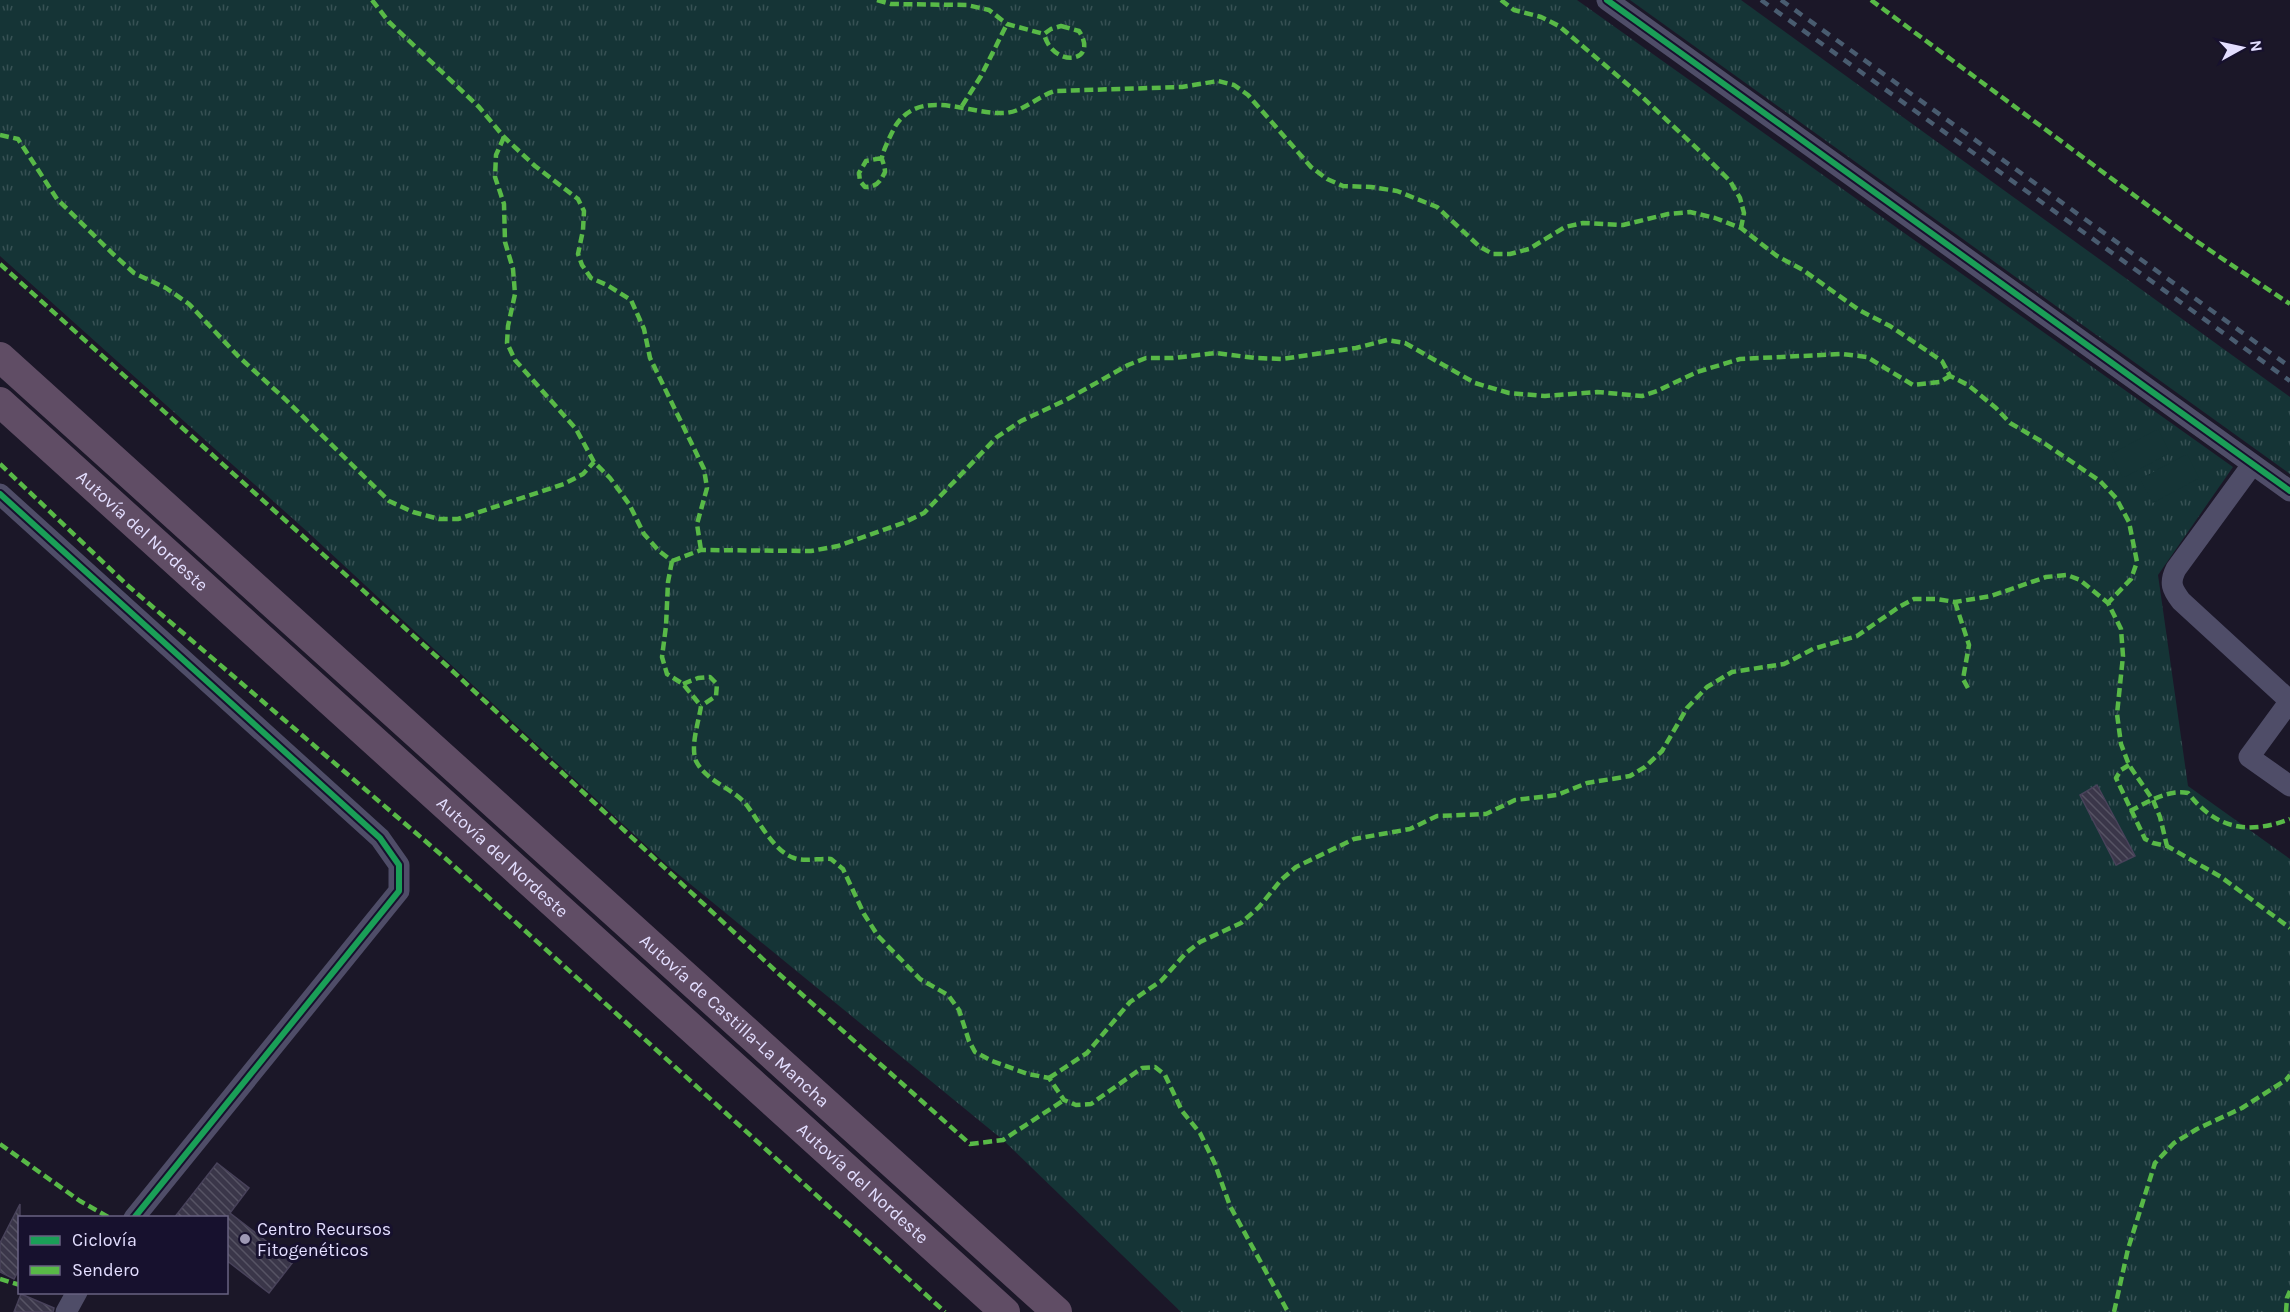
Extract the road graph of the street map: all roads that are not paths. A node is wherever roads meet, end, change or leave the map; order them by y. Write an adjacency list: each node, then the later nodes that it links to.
1 (1607, 0): 4 (street)
2 (0, 357): 12 (highway, Autovía de Castilla-La Mancha)
3 (0, 402): 11 (highway, Autovía del Nordeste)
4 (2252, 465): 5 (street); 7 (street)
5 (2290, 491)
6 (0, 494): 8 (street)
7 (2290, 786)
8 (136, 1216)
9 (76, 1294): 10 (street)
10 (66, 1312)
11 (1005, 1312)
12 (1057, 1312)

